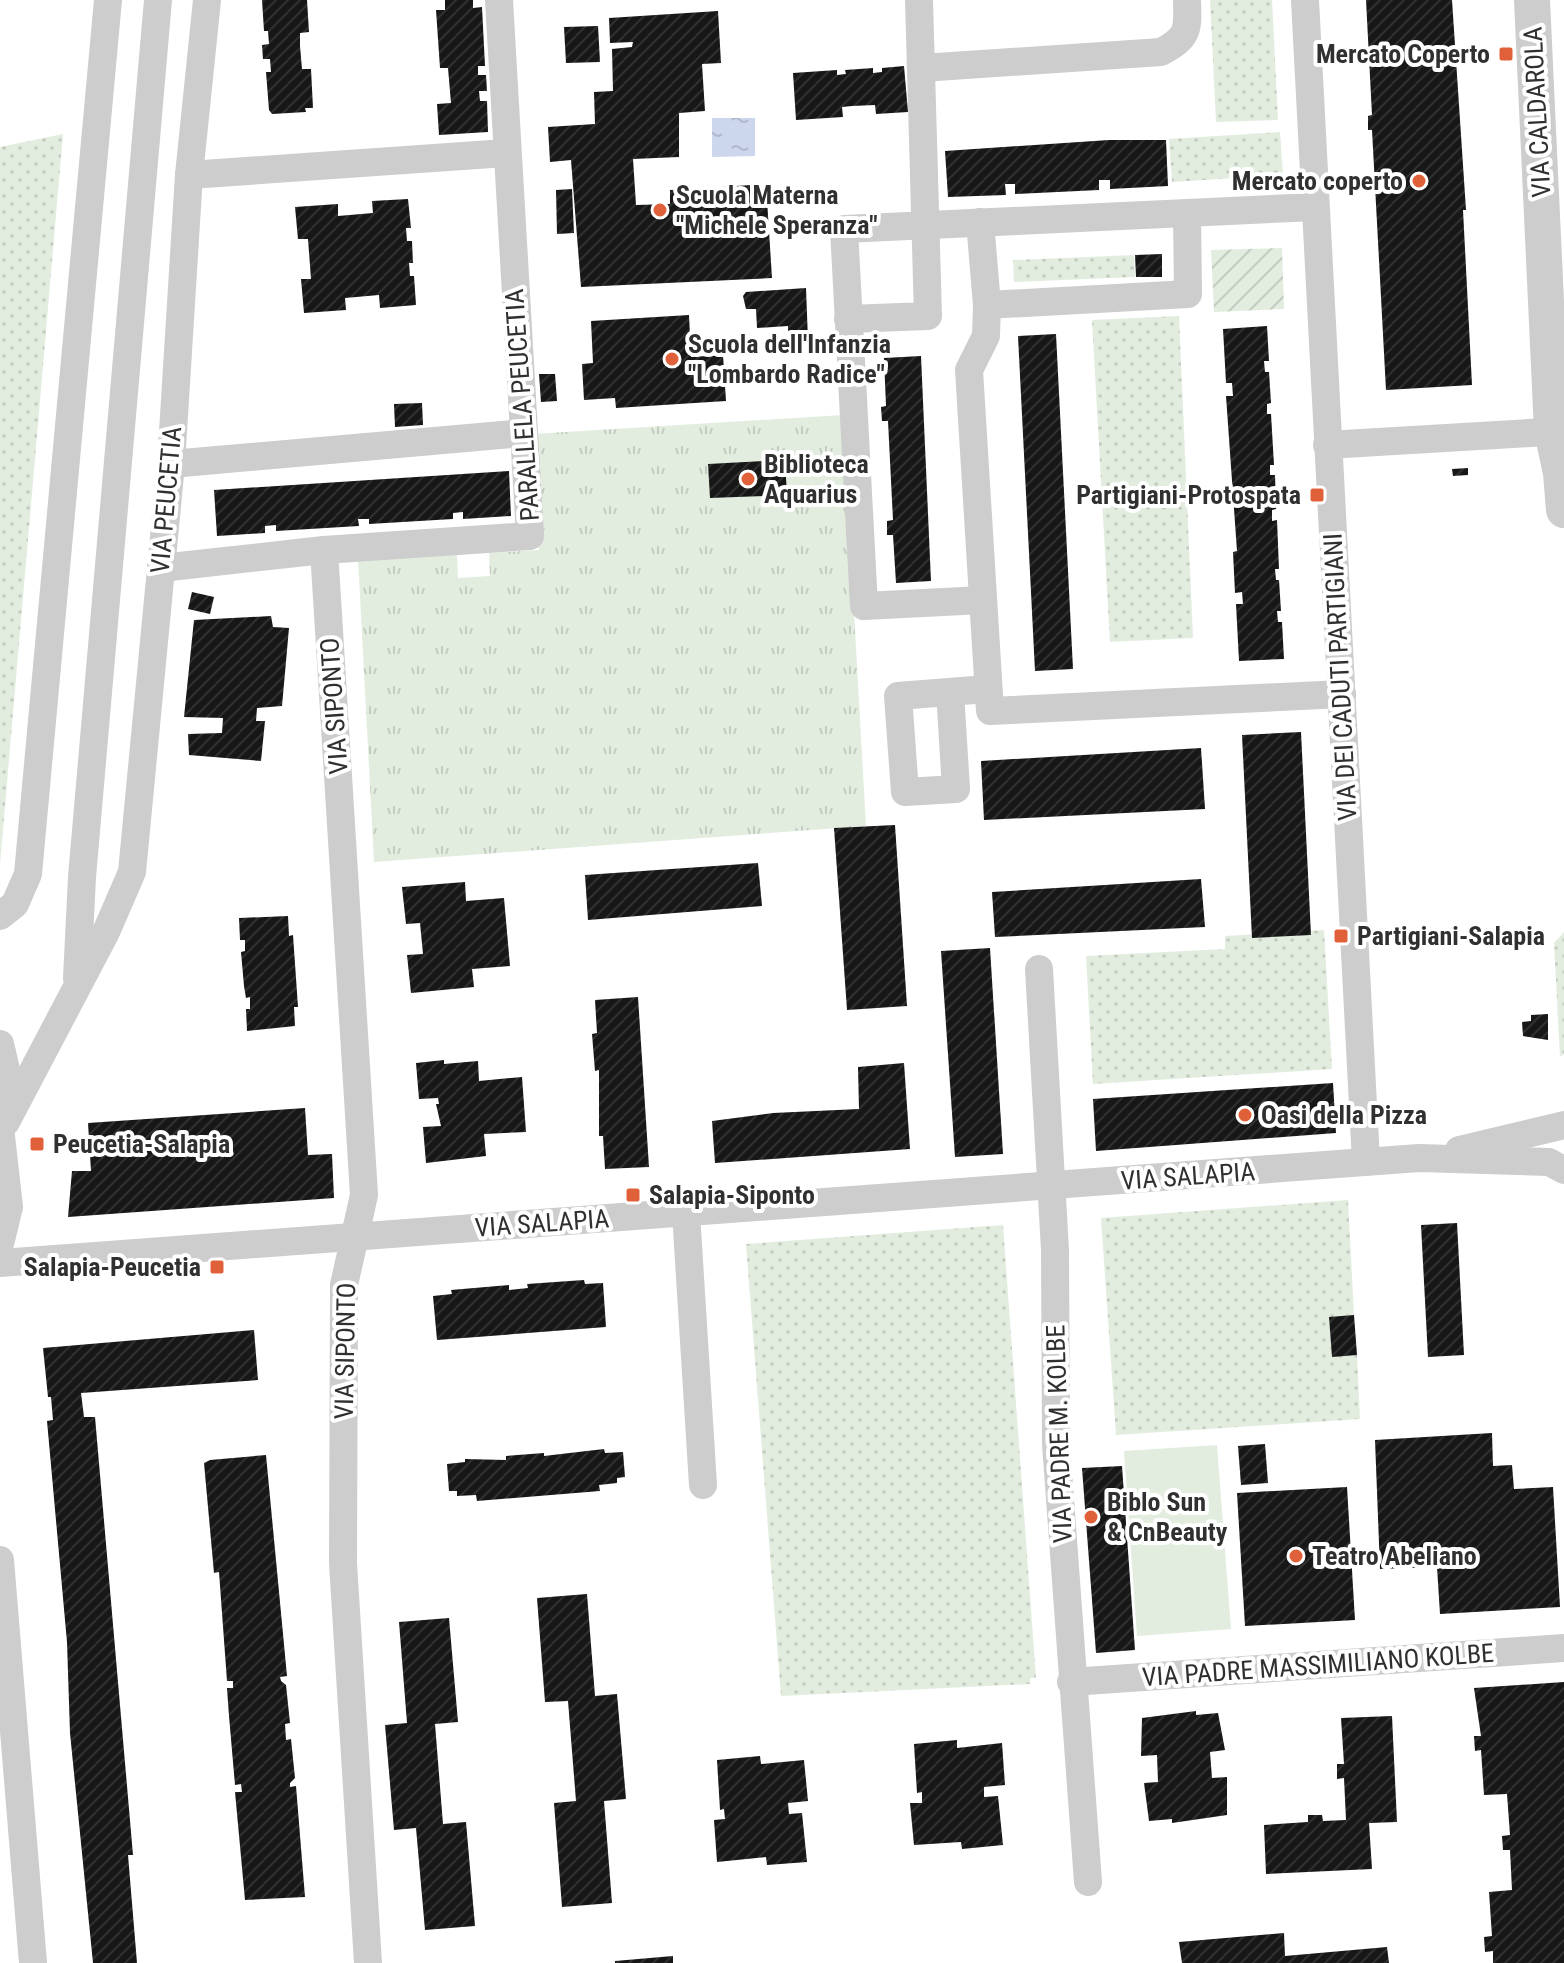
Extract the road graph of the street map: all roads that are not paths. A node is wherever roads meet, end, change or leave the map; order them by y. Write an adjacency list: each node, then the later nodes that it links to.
1 (108, 0): 29 (street)
2 (158, 0): 31 (street, VIA PEUCETIA)
3 (207, 0): 11 (street, VIA PEUCETIA)
4 (499, 0): 10 (street, PARALLELA PEUCETIA)
5 (919, 0): 9 (street)
6 (1187, 0): 9 (street)
7 (1305, 0): 12 (street, VIA DEI CADUTI PARTIGIANI)
8 (1532, 0): 18 (street, VIA CALDAROLA)
9 (922, 68): 15 (street)
10 (506, 153): 11 (street); 19 (street, PARALLELA PEUCETIA)
11 (189, 175): 21 (street, VIA PEUCETIA)
12 (1315, 207): 13 (street); 20 (street, VIA DEI CADUTI PARTIGIANI)
13 (1187, 213): 14 (street); 16 (street)
14 (980, 222): 15 (street); 16 (street)
15 (924, 225): 17 (street); 17 (street)
16 (987, 305): 25 (street)
17 (848, 319): 25 (street)
18 (1558, 431): 20 (street); 22 (street, VIA CALDAROLA)
19 (524, 433): 21 (street); 23 (street, PARALLELA PEUCETIA)
20 (1327, 445): 28 (street, VIA DEI CADUTI PARTIGIANI)
21 (171, 464): 24 (street, VIA PEUCETIA)
22 (1564, 510)
23 (324, 550): 24 (street, PARALLELA PEUCETIA); 40 (street, VIA SIPONTO)
24 (161, 568): 31 (street, VIA PEUCETIA)
25 (983, 600): 26 (street)
26 (987, 689): 27 (street); 28 (street)
27 (950, 692)
28 (1342, 694): 36 (street, VIA DEI CADUTI PARTIGIANI)
29 (0, 916)
30 (1039, 969): 38 (street, VIA PADRE M. KOLBE)
31 (77, 987): 34 (street, VIA PEUCETIA)
32 (0, 1044): 34 (street)
33 (1564, 1125): 35 (street, VIA SALAPIA)
34 (2, 1132): 41 (street)
35 (1419, 1158): 36 (street, VIA SALAPIA); 37 (street, VIA SALAPIA)
36 (1366, 1162): 38 (street, VIA SALAPIA)
37 (1564, 1170)
38 (1051, 1186): 39 (street, VIA SALAPIA); 46 (street, VIA PADRE M. KOLBE)
39 (686, 1213): 40 (street, VIA SALAPIA); 43 (street)
40 (355, 1237): 42 (street, VIA SALAPIA); 49 (street, VIA SIPONTO)
41 (0, 1244)
42 (0, 1263)
43 (703, 1485)
44 (0, 1560): 48 (street)
45 (1564, 1648): 46 (street, VIA PADRE MASSIMILIANO KOLBE)
46 (1071, 1682): 47 (street, VIA PADRE M. KOLBE)
47 (1088, 1882)
48 (33, 1963)
49 (368, 1963)

